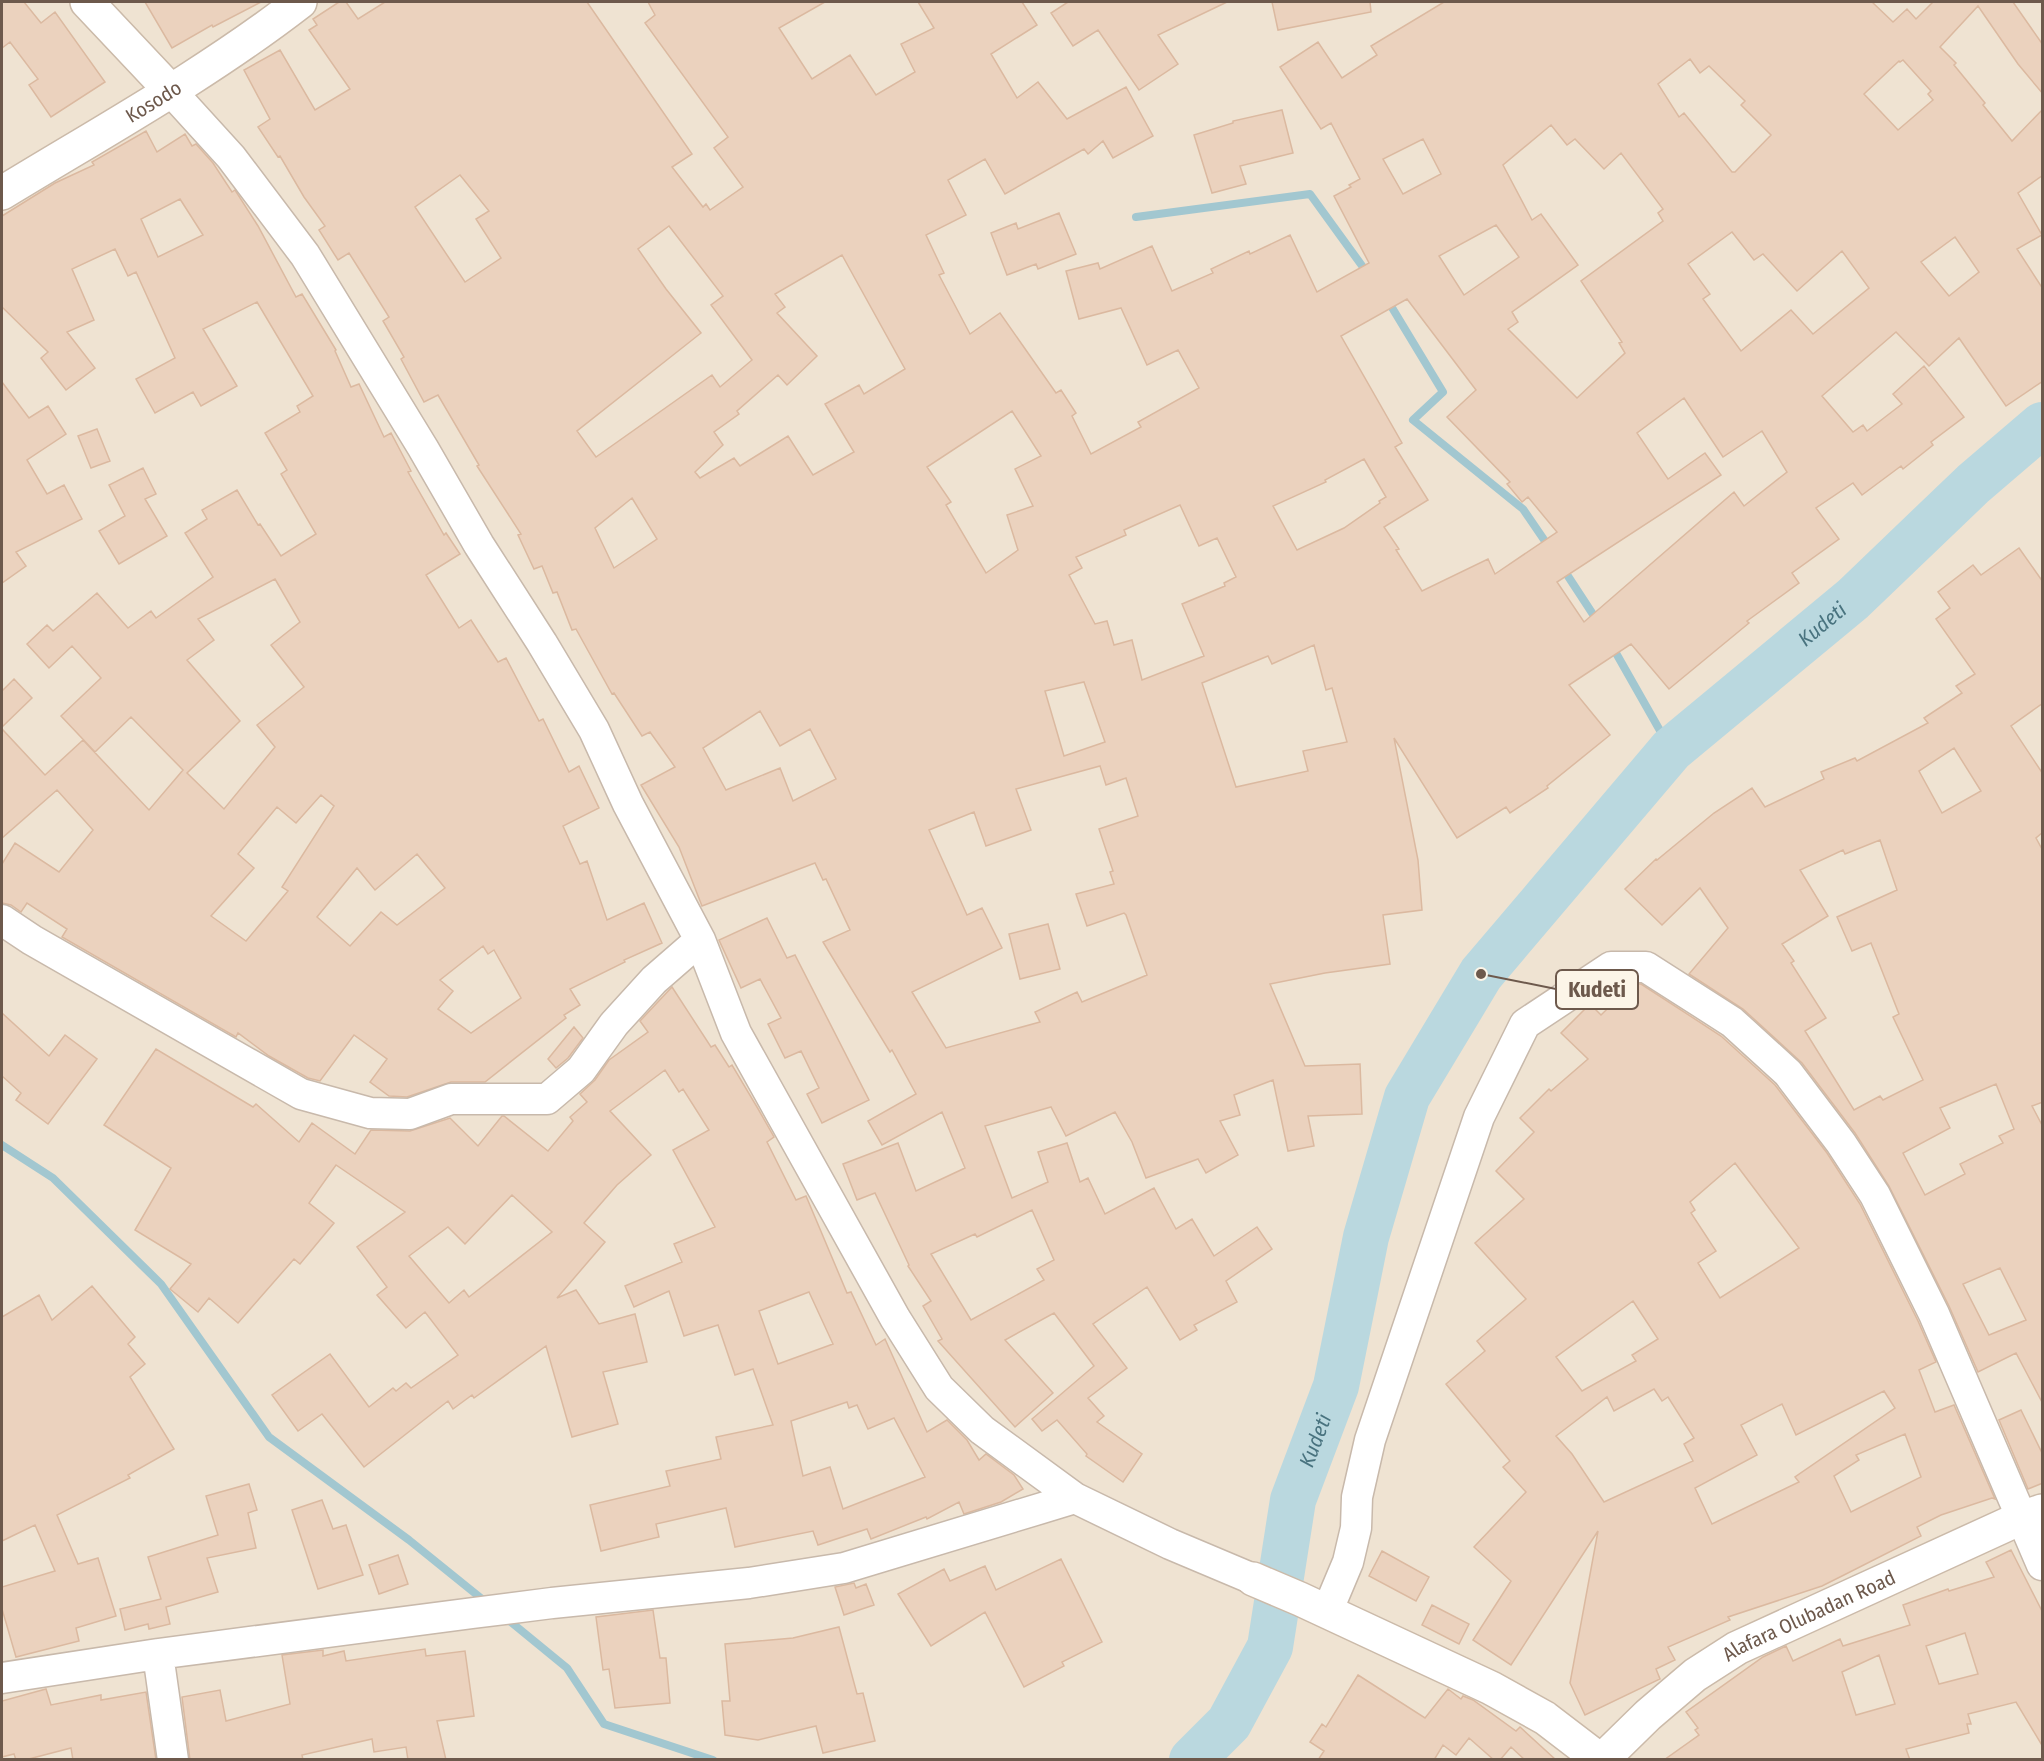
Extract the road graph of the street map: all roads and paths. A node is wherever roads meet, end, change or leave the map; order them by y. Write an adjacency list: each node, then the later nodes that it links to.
1 (87, 2): 3 (street)
2 (300, 2): 3 (street, Kosodo)
3 (171, 90): 4 (street, Kosodo); 6 (street)
4 (2, 193)
5 (2, 920): 6 (street)
6 (700, 940): 7 (street)
7 (1075, 1498): 10 (street); 12 (street)
8 (2032, 1515): 9 (street); 11 (street); 15 (street, Alafara Olubadan Road)
9 (2043, 1565)
10 (1253, 1579): 11 (street, Alafara Olubadan Road)
11 (1313, 1605): 15 (street, Alafara Olubadan Road)
12 (158, 1654): 13 (street); 14 (street)
13 (2, 1678)
14 (173, 1760)
15 (1601, 1760)

